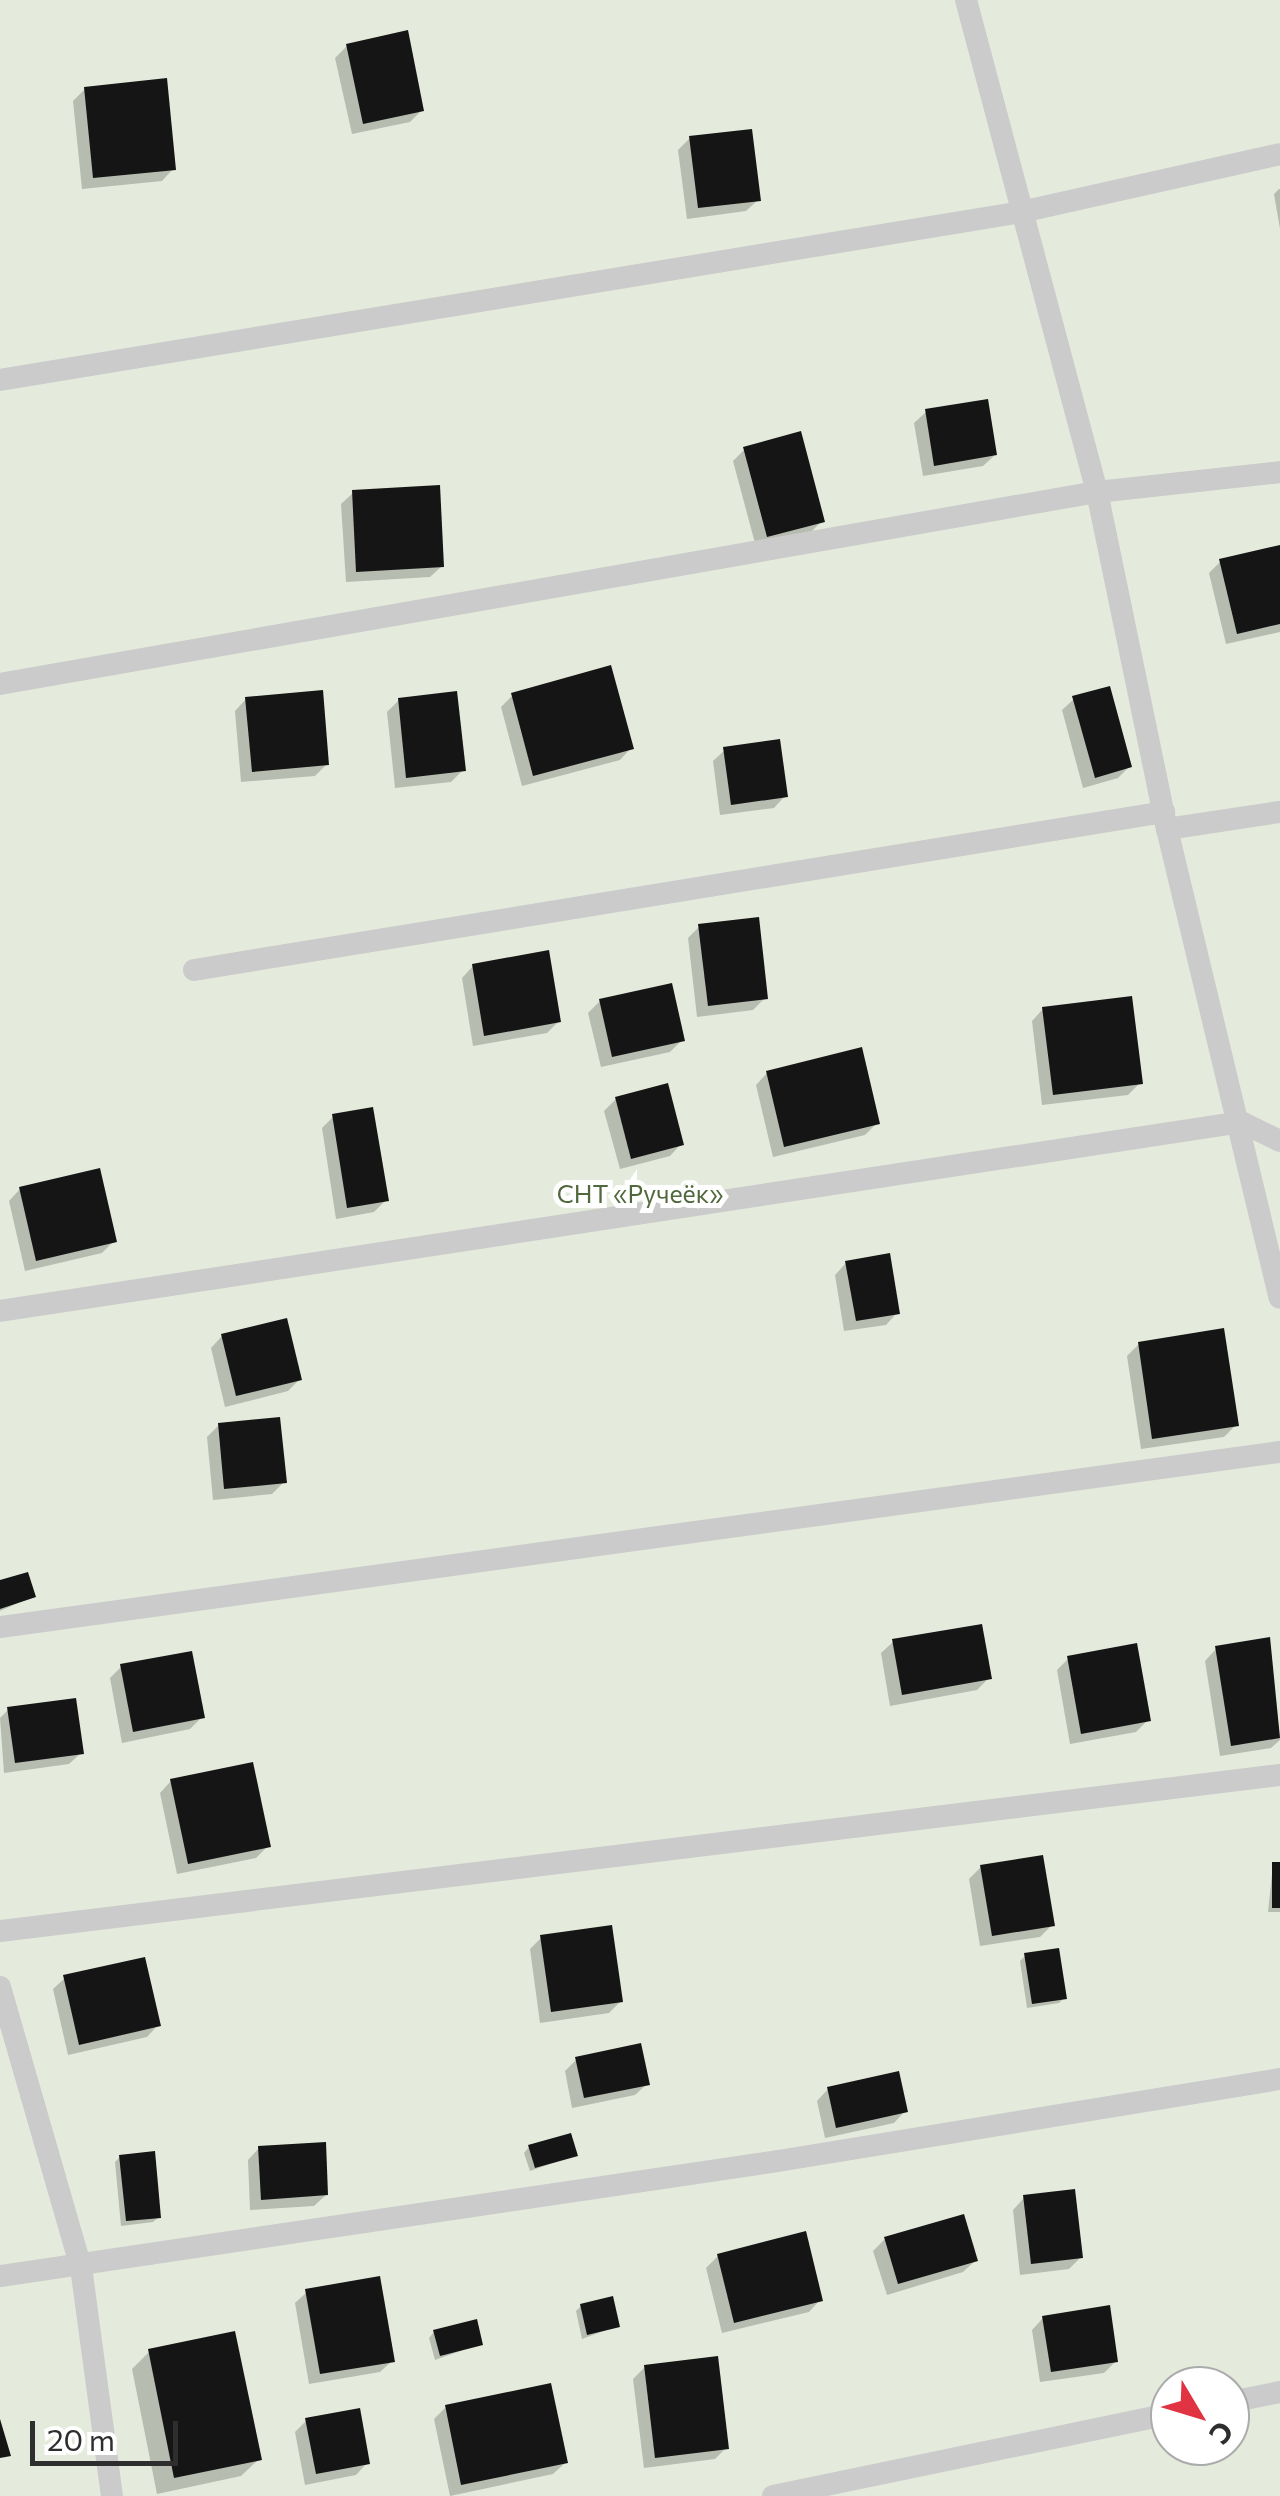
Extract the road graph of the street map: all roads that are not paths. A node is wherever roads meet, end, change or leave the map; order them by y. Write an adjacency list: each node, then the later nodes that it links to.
1 (966, 0): 3 (lane)
2 (1280, 154): 3 (lane)
3 (1021, 212): 4 (lane); 6 (lane)
4 (0, 380)
5 (1280, 472): 6 (lane)
6 (1097, 492): 7 (lane); 9 (lane)
7 (0, 684)
8 (1280, 812): 9 (lane)
9 (1166, 820): 10 (lane); 11 (lane)
10 (194, 970)
11 (1241, 1122): 12 (lane); 13 (lane); 14 (lane)
12 (1280, 1141)
13 (1280, 1298)
14 (0, 1311)
15 (1280, 1452): 16 (lane)
16 (0, 1627)
17 (1280, 1775): 18 (lane)
18 (0, 1931)
19 (0, 1987): 21 (lane)
20 (1280, 2079): 21 (lane)
21 (81, 2267): 22 (lane); 26 (lane)
22 (0, 2276)
23 (1280, 2392): 24 (lane)
24 (1250, 2398)
25 (1150, 2418): 27 (lane)
26 (112, 2496)
27 (773, 2496)

